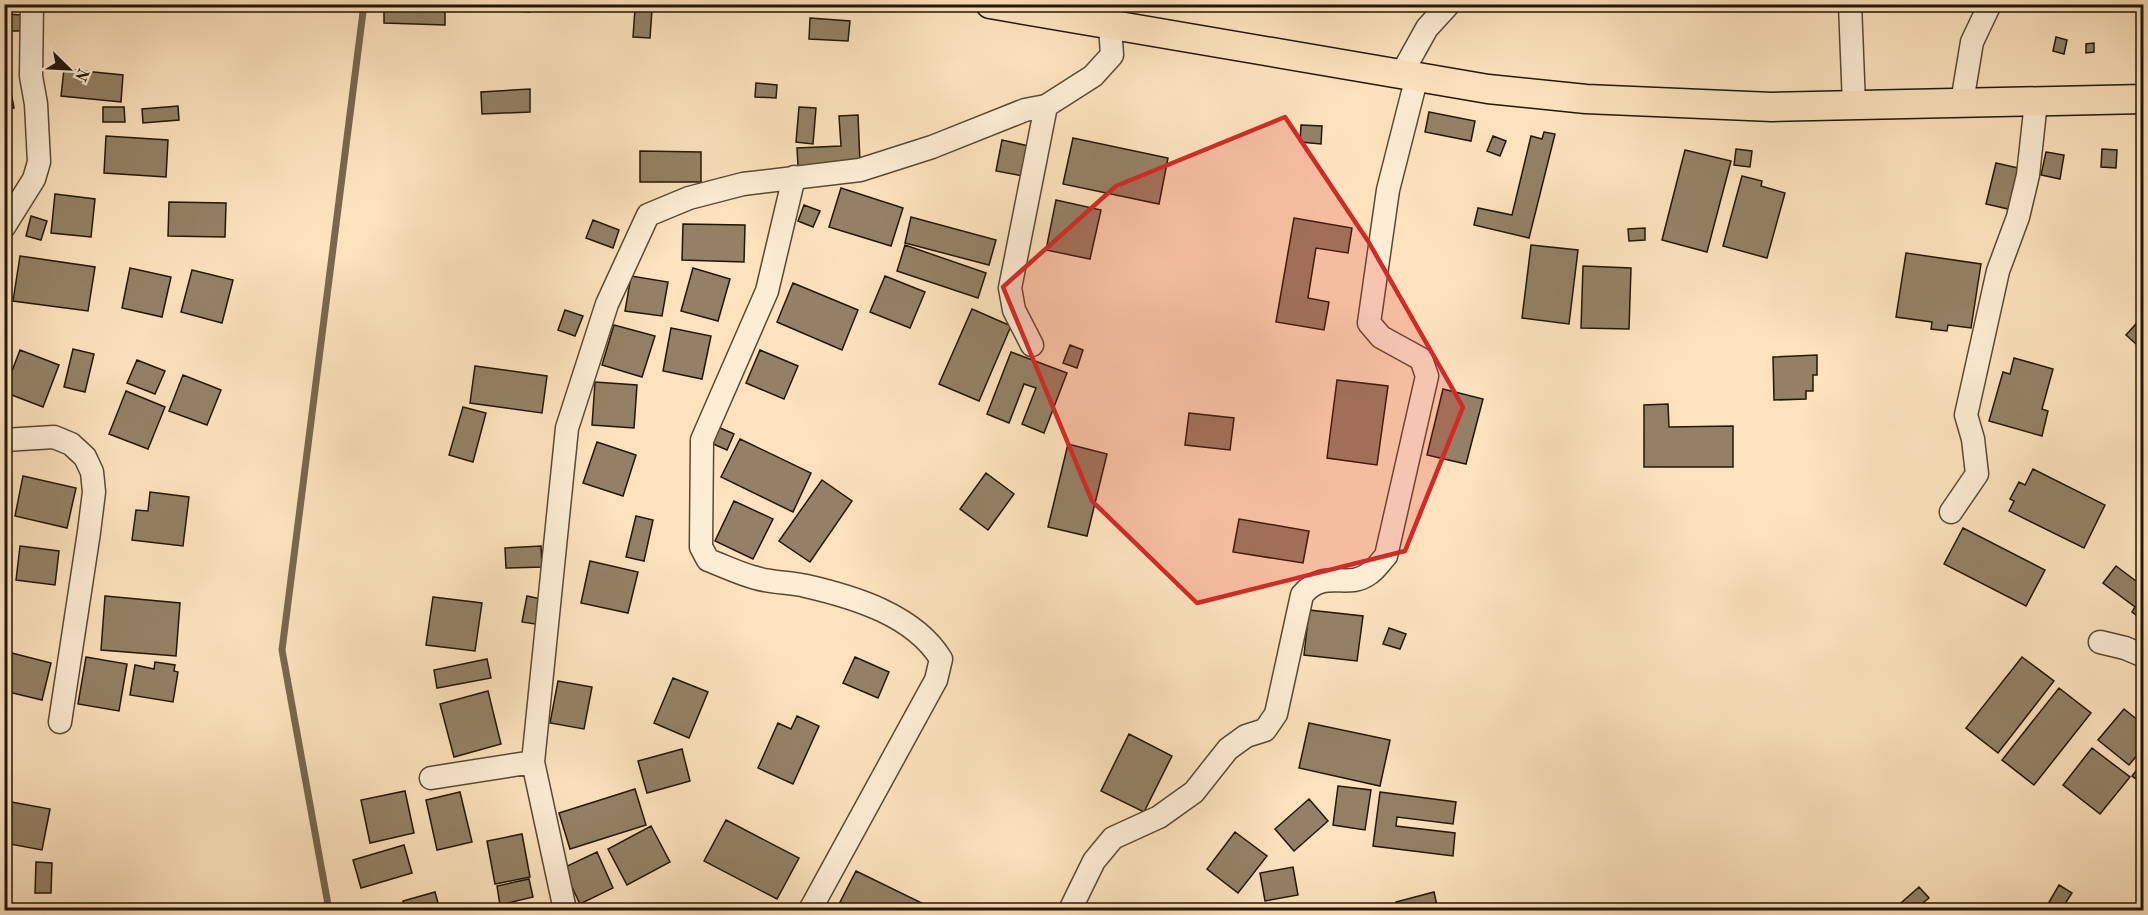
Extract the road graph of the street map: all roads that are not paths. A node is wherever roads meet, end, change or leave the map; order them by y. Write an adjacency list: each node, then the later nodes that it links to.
1 (32, 4): 14 (street)
2 (990, 4): 6 (main road)
3 (1449, 4): 7 (street)
4 (1850, 4): 11 (street)
5 (1990, 4): 9 (street)
6 (1110, 26): 7 (main road); 12 (street)
7 (1409, 74): 11 (main road); 25 (street)
8 (2144, 99): 10 (main road)
9 (1962, 102): 10 (main road); 11 (main road)
10 (2036, 102): 17 (street)
11 (1854, 105)
12 (1046, 106): 13 (street); 15 (street)
13 (794, 177): 21 (street); 24 (street)
14 (4, 227)
15 (1032, 345)
16 (4, 440): 20 (street)
17 (1951, 512)
18 (2100, 642): 19 (street)
19 (2144, 656)
20 (60, 722)
21 (533, 762): 22 (street); 23 (street)
22 (431, 778)
23 (565, 910)
24 (810, 910)
25 (1070, 910)

